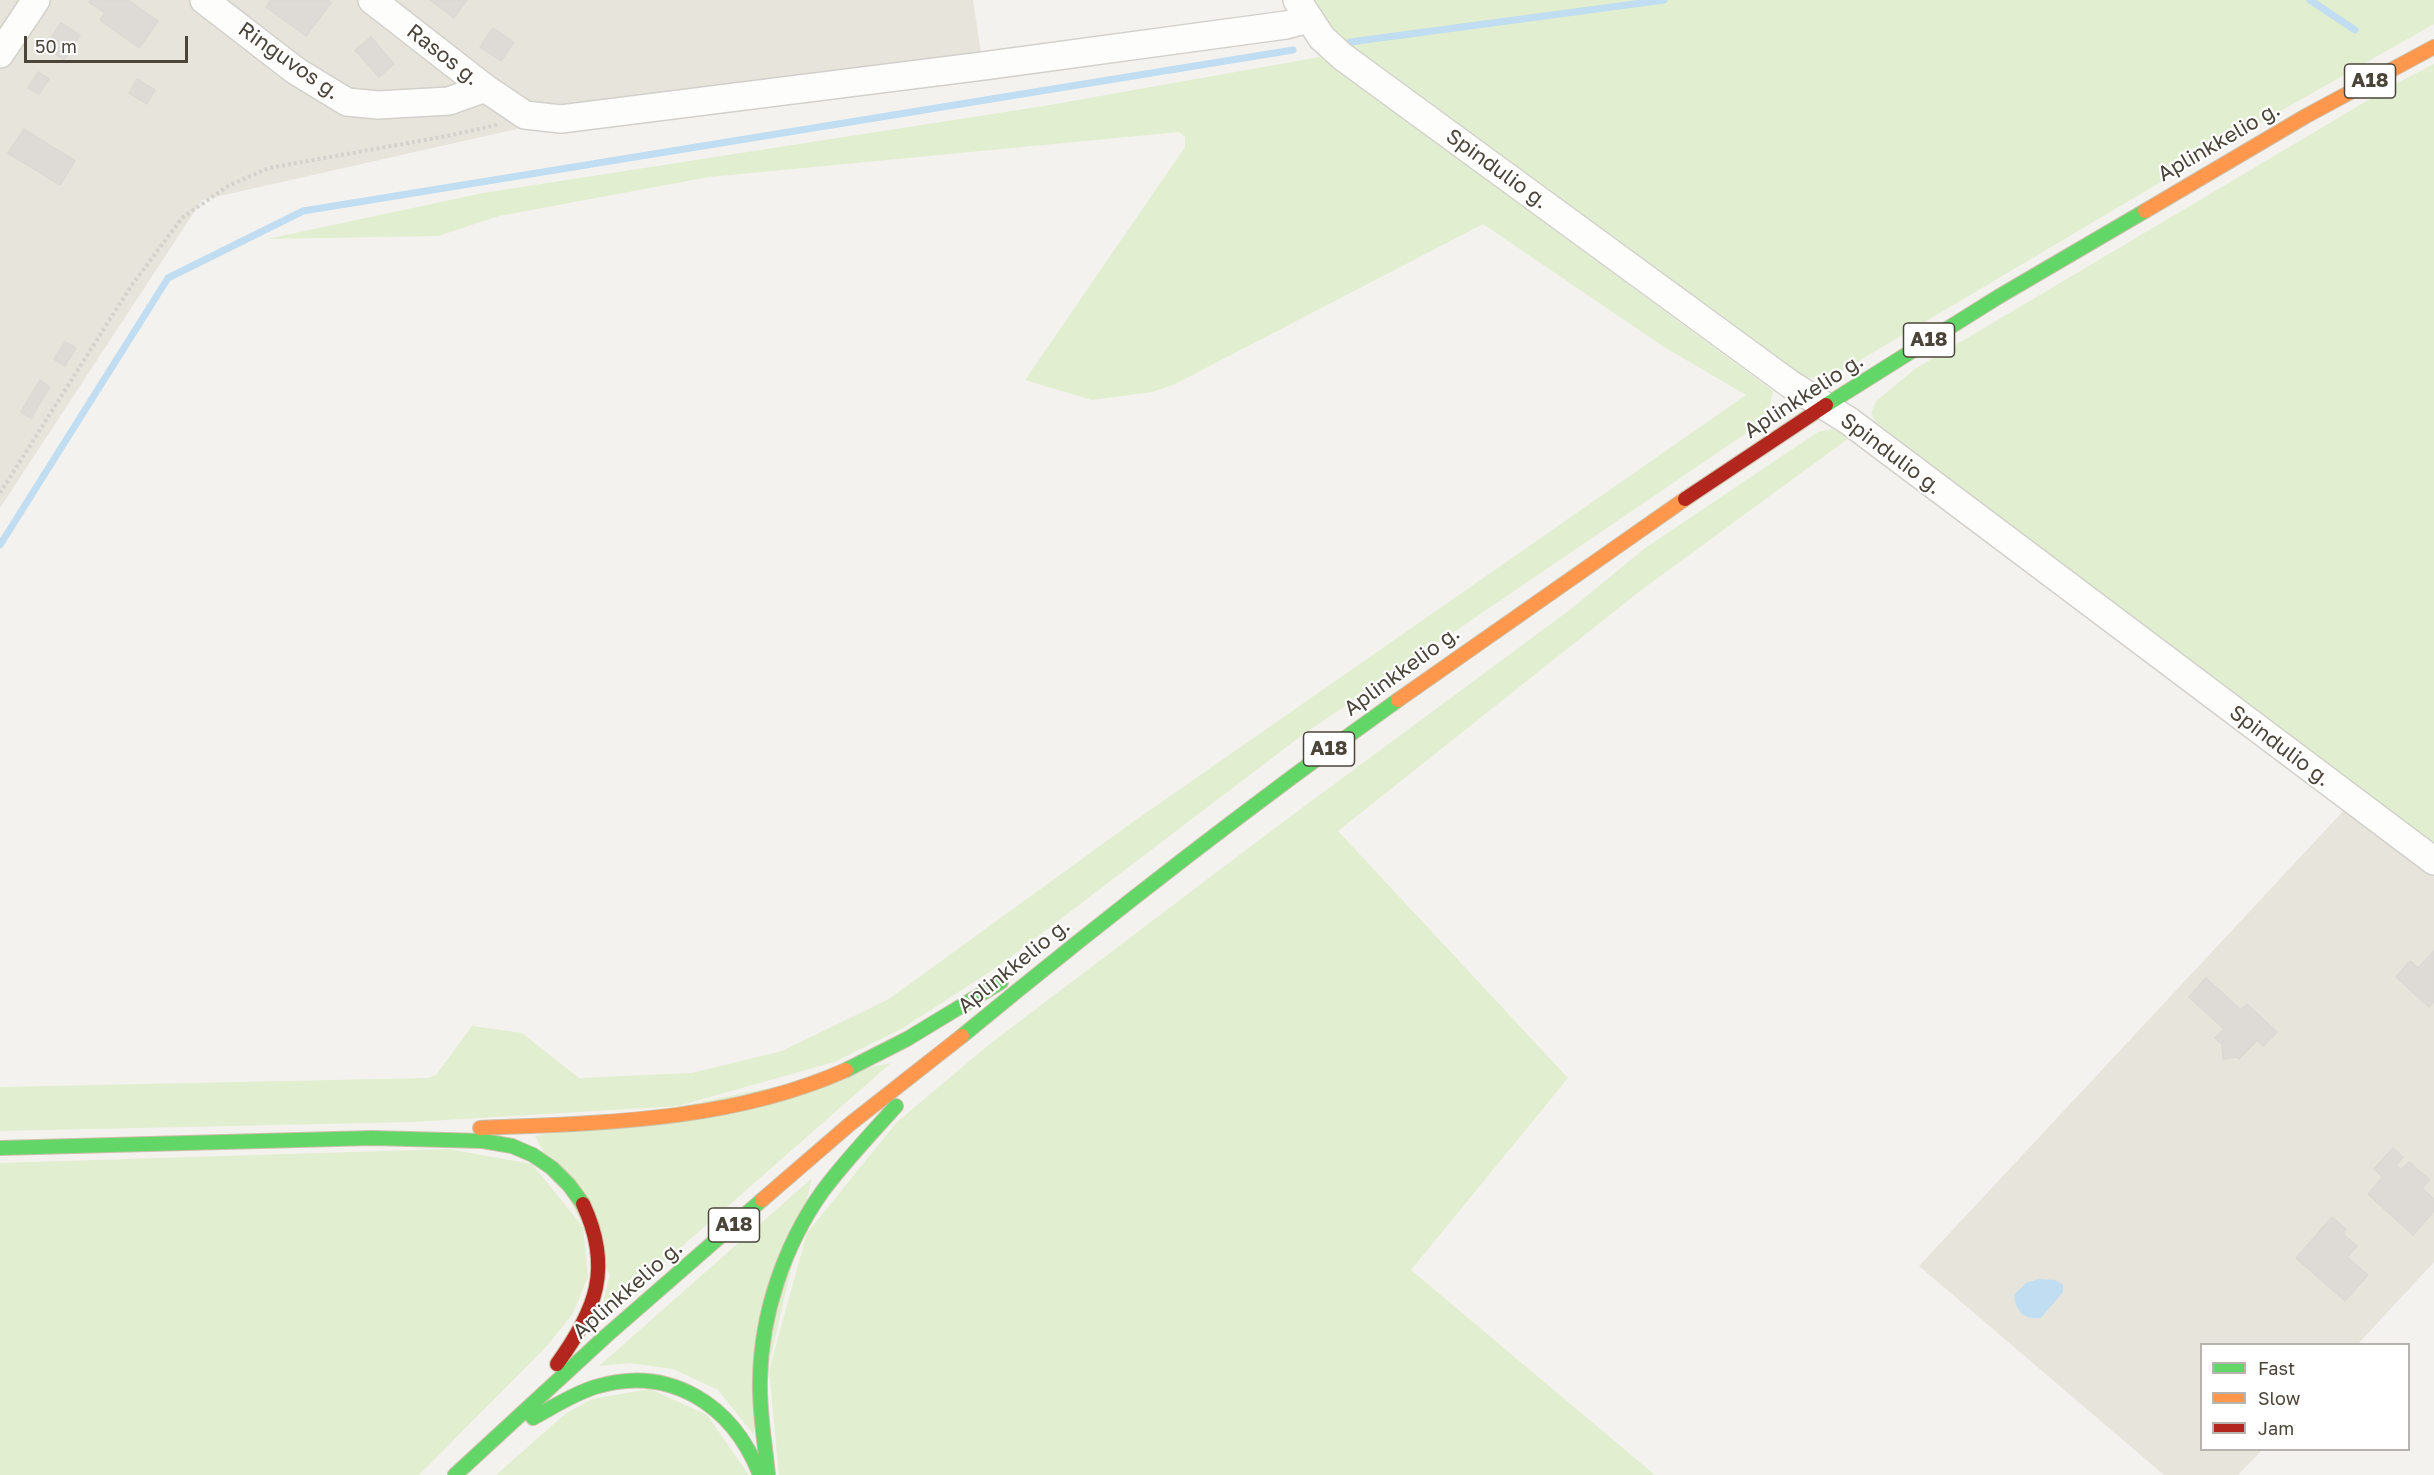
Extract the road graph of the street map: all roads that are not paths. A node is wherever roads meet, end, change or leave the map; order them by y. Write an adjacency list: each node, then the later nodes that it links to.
1 (36, 0): 5 (street)
2 (204, 0): 8 (street, Ringuvos g.)
3 (372, 0): 8 (street, Rasos g.)
4 (1302, 10): 8 (street, Rasos g.); 9 (street, Spindulio g.)
5 (9, 18): 7 (street)
6 (2434, 47): 9 (highway, Aplinkkelio g. / A18)
7 (0, 54)
8 (485, 88)
9 (1826, 405): 10 (street, Spindulio g.); 11 (highway, Aplinkkelio g. / A18)
10 (2434, 861)
11 (1099, 923): 12 (highway, Aplinkkelio g. / A18); 13 (highway)
12 (946, 1049): 15 (highway, Aplinkkelio g. / A18); 19 (highway)
13 (407, 1137): 14 (highway); 15 (highway)
14 (0, 1148)
15 (527, 1407): 16 (highway, Aplinkkelio g. / A18)
16 (497, 1437): 17 (highway, Aplinkkelio g. / A18); 18 (highway)
17 (455, 1475)
18 (760, 1475)
19 (768, 1475)

